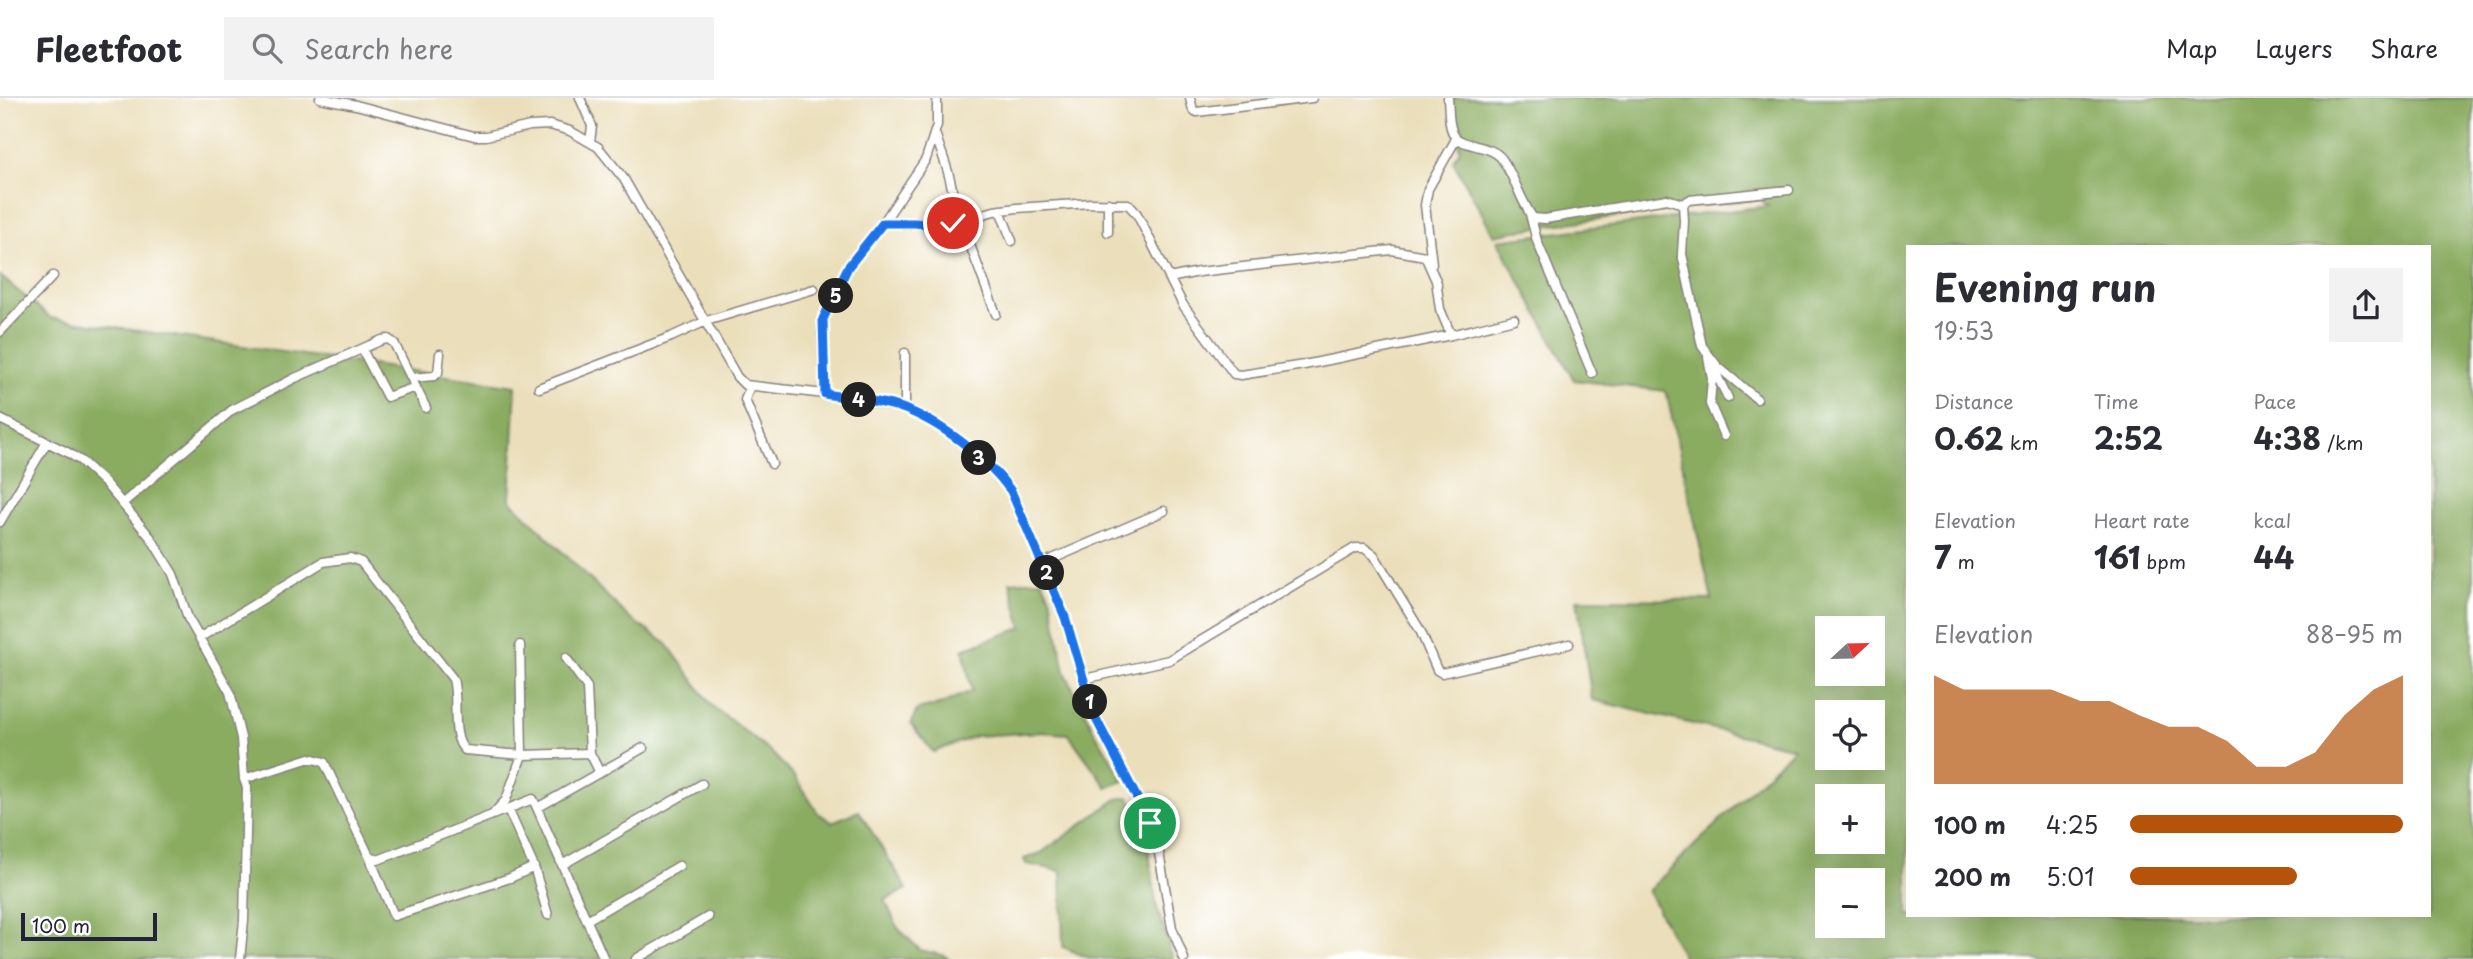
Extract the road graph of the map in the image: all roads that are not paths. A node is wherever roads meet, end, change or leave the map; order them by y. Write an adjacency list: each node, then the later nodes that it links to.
1 (320, 98): 9 (street)
2 (580, 98): 9 (street)
3 (937, 98): 7 (street)
4 (1190, 98): 5 (street)
5 (1312, 98)
6 (1448, 98): 8 (street)
7 (935, 133): 16 (street); 17 (street)
8 (1456, 139): 14 (street); 22 (street)
9 (590, 142): 26 (street)
10 (1789, 190): 12 (street)
11 (1108, 203): 13 (street); 18 (street); 21 (street)
12 (1683, 204): 14 (street); 32 (street)
13 (1000, 210): 15 (street); 19 (street)
14 (1530, 214): 33 (street)
15 (961, 221): 17 (street); 24 (street)
16 (883, 223): 17 (street); 38 (street)
17 (943, 226)
18 (1108, 232)
19 (1012, 241)
20 (53, 276): 27 (street)
21 (1169, 278): 22 (street); 28 (street)
22 (1437, 283): 28 (street)
23 (814, 289): 26 (street)
24 (996, 314)
25 (1514, 319): 28 (street)
26 (706, 321): 35 (street); 37 (street)
27 (0, 332)
28 (1451, 335)
29 (362, 349): 34 (street); 36 (street); 47 (street)
30 (440, 354): 34 (street)
31 (905, 354): 42 (street)
32 (1708, 357): 39 (street); 40 (street); 44 (street)
33 (1592, 373)
34 (412, 378): 36 (street)
35 (750, 386): 38 (street); 46 (street)
36 (416, 387): 41 (street)
37 (539, 388)
38 (825, 394): 42 (street)
39 (1728, 398)
40 (1757, 399)
41 (426, 408)
42 (905, 409): 50 (street)
43 (0, 419): 45 (street)
44 (1724, 436)
45 (47, 442): 47 (street); 49 (street)
46 (772, 464)
47 (123, 503): 51 (street)
48 (1164, 510): 50 (street)
49 (0, 522)
50 (1043, 563): 55 (street)
51 (199, 638): 58 (street); 60 (street)
52 (1569, 644): 55 (street)
53 (520, 645): 58 (street)
54 (566, 658): 57 (street)
55 (1084, 679): 75 (street)
56 (643, 748): 59 (street)
57 (590, 753): 58 (street); 59 (street)
58 (522, 755): 64 (street)
59 (600, 773): 62 (street)
60 (244, 779): 65 (street); 72 (street)
61 (702, 784): 66 (street)
62 (537, 808): 63 (street); 66 (street)
63 (508, 809): 64 (street); 68 (street)
64 (492, 816): 65 (street)
65 (369, 856): 68 (street)
66 (562, 865): 71 (street)
67 (679, 866): 71 (street)
68 (534, 867): 69 (street)
69 (548, 915)
70 (708, 917): 74 (street)
71 (587, 920): 73 (street)
72 (240, 959)
73 (604, 959)
74 (636, 959)
75 (1184, 959)

